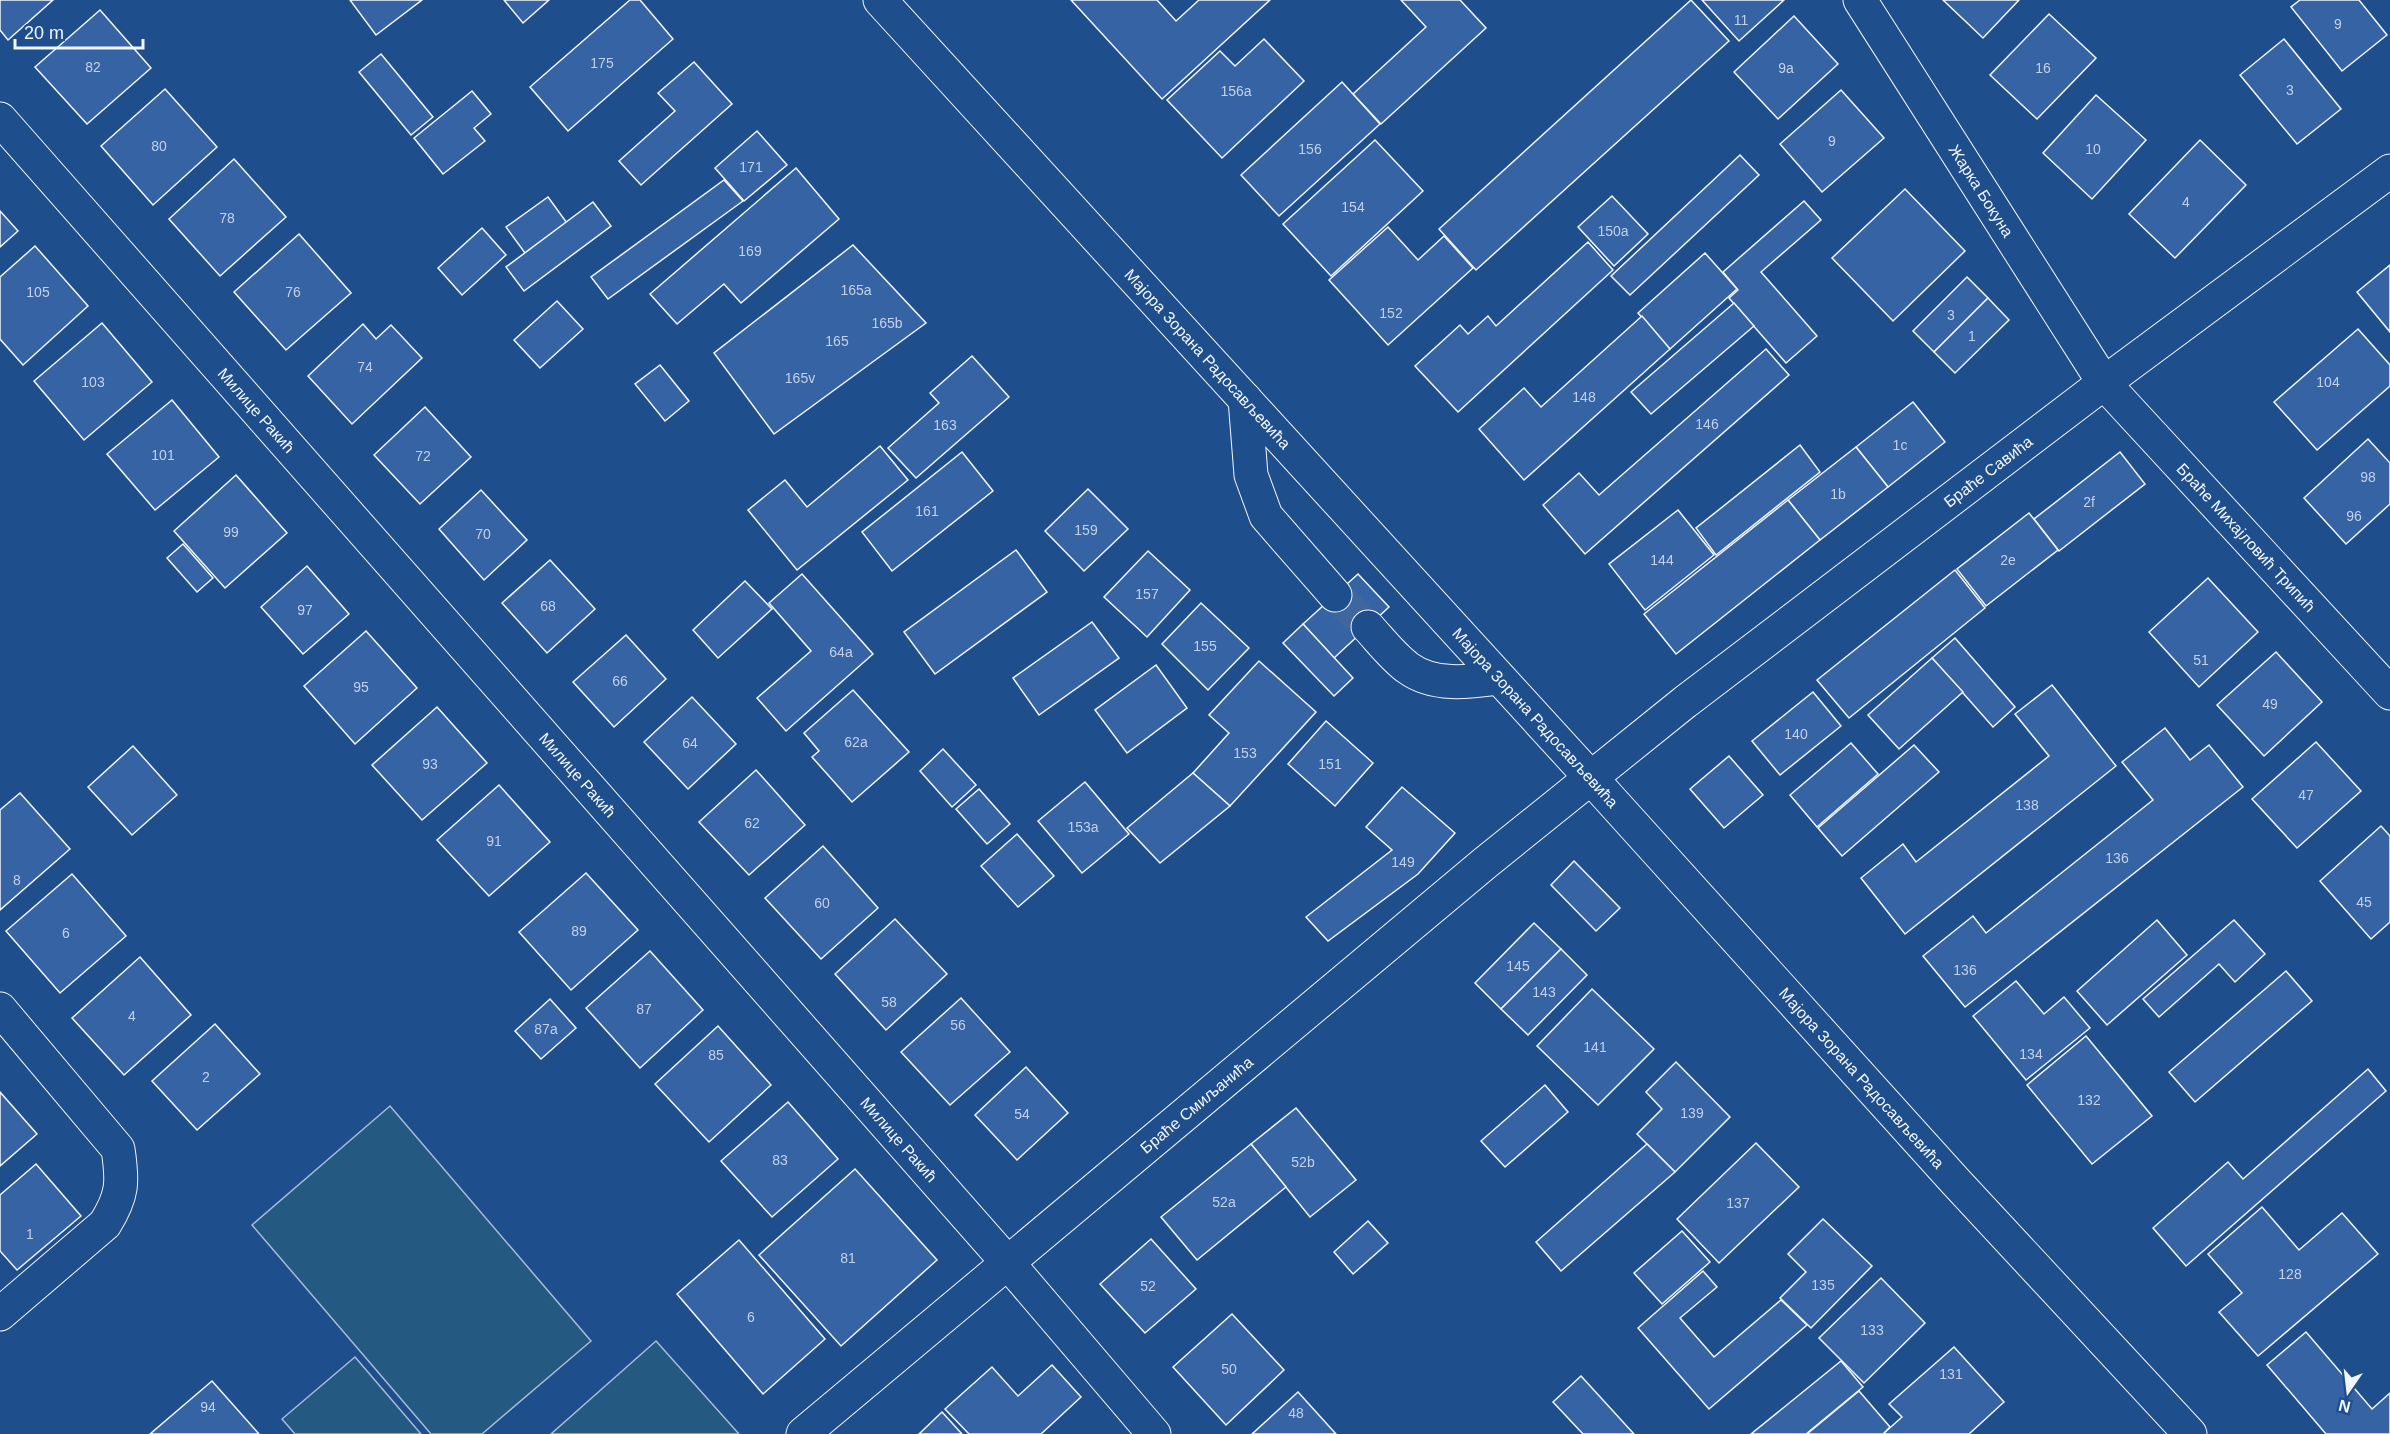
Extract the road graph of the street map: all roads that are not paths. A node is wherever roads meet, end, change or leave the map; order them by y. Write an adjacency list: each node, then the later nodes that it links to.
1 (880, 0): 6 (street, Мајора Зорана Радосављевића)
2 (1860, 0): 5 (street, Жарка Бокуна)
3 (0, 119): 13 (street, Милице Ракић)
4 (2390, 171): 5 (street, Браће Савића)
5 (2104, 383): 10 (street, Браће Михајловић Трипић); 11 (street, Браће Савића)
6 (1245, 399): 7 (street); 9 (street, Мајора Зорана Радосављевића)
7 (1335, 595)
8 (1368, 627): 9 (street)
9 (1499, 678): 11 (street, Мајора Зорана Радосављевића)
10 (2390, 693)
11 (1591, 778): 13 (street, Браће Смиљанића); 17 (street, Мајора Зорана Радосављевића)
12 (0, 1009): 14 (street)
13 (1008, 1263): 15 (street, Браће Смиљанића); 16 (street, Милице Ракић)
14 (0, 1314)
15 (803, 1434)
16 (1154, 1434)
17 (2190, 1434)

